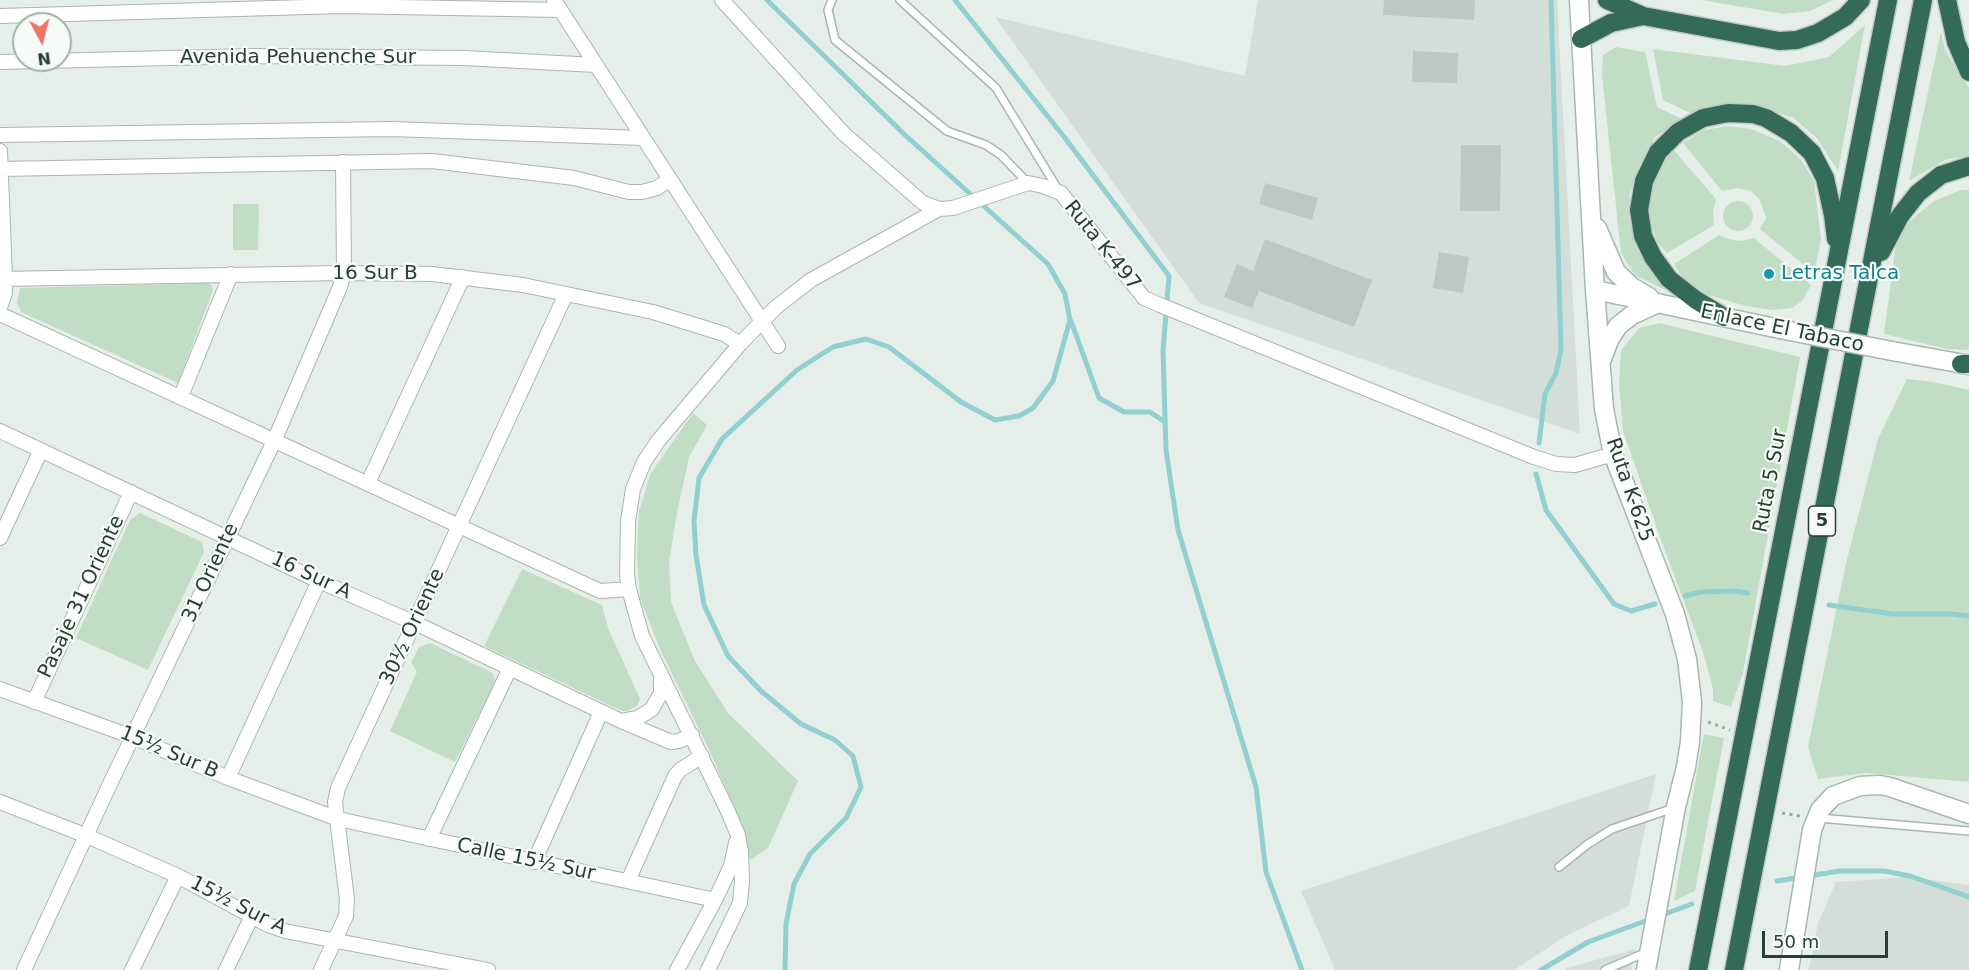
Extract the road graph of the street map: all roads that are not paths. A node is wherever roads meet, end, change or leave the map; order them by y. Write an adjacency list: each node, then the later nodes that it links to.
1 (722, 0): 26 (street)
2 (831, 0): 24 (lane)
3 (900, 0): 25 (lane)
4 (1579, 0): 13 (main road, Ruta K-625)
5 (1607, 0): 11 (highway)
6 (1861, 0): 11 (highway)
7 (1888, 0): 28 (highway, Ruta 5 Sur / 5)
8 (1923, 0): 33 (highway, 5)
9 (1947, 0): 16 (highway)
10 (557, 5): 12 (street); 15 (street)
11 (1643, 15): 13 (highway)
12 (0, 16)
13 (1581, 39): 27 (main road, Ruta K-625)
14 (0, 62): 15 (street, Avenida Pehuenche Sur)
15 (596, 65): 18 (street)
16 (1969, 72)
17 (0, 135): 18 (street)
18 (643, 138): 23 (street)
19 (0, 151): 22 (street)
20 (344, 162): 22 (street); 23 (street); 29 (street, 31 Oriente)
21 (1969, 166): 33 (highway)
22 (1, 169): 31 (street)
23 (670, 179): 40 (street)
24 (1022, 185): 25 (street, Ruta K-497); 26 (street)
25 (1060, 193): 49 (street, Ruta K-497)
26 (946, 208): 40 (street)
27 (1591, 212): 34 (main road, Ruta K-625); 36 (main road)
28 (1837, 261): 39 (highway); 94 (highway, Ruta 5 Sur / 5)
29 (344, 273): 30 (street, 16 Sur B); 32 (street, 16 Sur B); 47 (street, 31 Oriente)
30 (231, 274): 31 (street, 16 Sur B); 45 (street)
31 (2, 278): 37 (street)
32 (463, 278): 35 (street, 16 Sur B); 50 (street)
33 (1868, 285): 95 (highway, 5)
34 (1595, 290): 36 (main road, Enlace El Tabaco); 43 (main road, Ruta K-625)
35 (566, 294): 41 (street, 16 Sur B); 52 (street, 30½ Oriente)
36 (1658, 303): 39 (main road, Enlace El Tabaco); 43 (main road)
37 (0, 307)
38 (0, 314): 45 (street)
39 (1724, 317): 44 (main road, Enlace El Tabaco, bridge)
40 (762, 322): 41 (street); 42 (street)
41 (740, 344): 56 (street)
42 (778, 346)
43 (1600, 364): 49 (main road, Ruta K-625)
44 (1966, 364)
45 (181, 396): 47 (street)
46 (0, 431): 48 (street, 16 Sur A)
47 (274, 439): 50 (street); 53 (street, 31 Oriente)
48 (41, 450): 51 (street, 16 Sur A); 54 (street)
49 (1613, 454): 69 (main road, Ruta K-625)
50 (368, 483): 52 (street)
51 (131, 492): 53 (street, 16 Sur A); 61 (street, Pasaje 31 Oriente)
52 (459, 525): 56 (street); 57 (street, 30½ Oriente)
53 (228, 537): 55 (street, 16 Sur A); 65 (street, 31 Oriente)
54 (0, 538)
55 (319, 580): 57 (street, 16 Sur A); 67 (street)
56 (629, 589): 59 (street)
57 (415, 623): 58 (street, 16 Sur A); 72 (street, 30½ Oriente)
58 (510, 668): 62 (street, 16 Sur A); 76 (street)
59 (660, 673): 63 (street); 64 (street)
60 (0, 690): 61 (street, 15½ Sur B)
61 (34, 702): 65 (street, 15½ Sur B)
62 (602, 712): 63 (street, 16 Sur A); 77 (street)
63 (621, 721): 64 (street, 16 Sur A)
64 (692, 735): 66 (street)
65 (133, 737): 67 (street, 15½ Sur B); 75 (street, 31 Oriente)
66 (702, 756): 74 (street); 80 (street)
67 (228, 778): 72 (street, 15½ Sur B)
68 (0, 802): 75 (street, 15½ Sur A)
69 (1676, 807): 78 (lane); 84 (main road, Ruta K-625)
70 (1969, 814): 71 (main road)
71 (1816, 818): 73 (lane); 96 (main road)
72 (338, 819): 76 (street, Calle 15½ Sur); 83 (street, 30½ Oriente)
73 (1969, 831)
74 (738, 835): 81 (street); 91 (street)
75 (87, 836): 79 (street, 15½ Sur A); 85 (street, 31 Oriente)
76 (429, 839): 77 (street, Calle 15½ Sur)
77 (534, 862): 80 (street, Calle 15½ Sur)
78 (1559, 867)
79 (178, 876): 82 (street, 15½ Sur A); 86 (street)
80 (628, 881): 81 (street, Calle 15½ Sur)
81 (715, 900): 90 (street)
82 (252, 916): 83 (street, 15½ Sur A); 87 (street)
83 (335, 942): 88 (street, 30½ Oriente); 89 (street, 15½ Sur A)
84 (1650, 950): 92 (lane); 93 (main road, Ruta K-625)
85 (24, 970)
86 (132, 970)
87 (226, 970)
88 (321, 970)
89 (488, 970)
90 (677, 970)
91 (708, 970)
92 (1605, 970)
93 (1646, 970)
94 (1698, 970)
95 (1734, 970)
96 (1789, 970)

